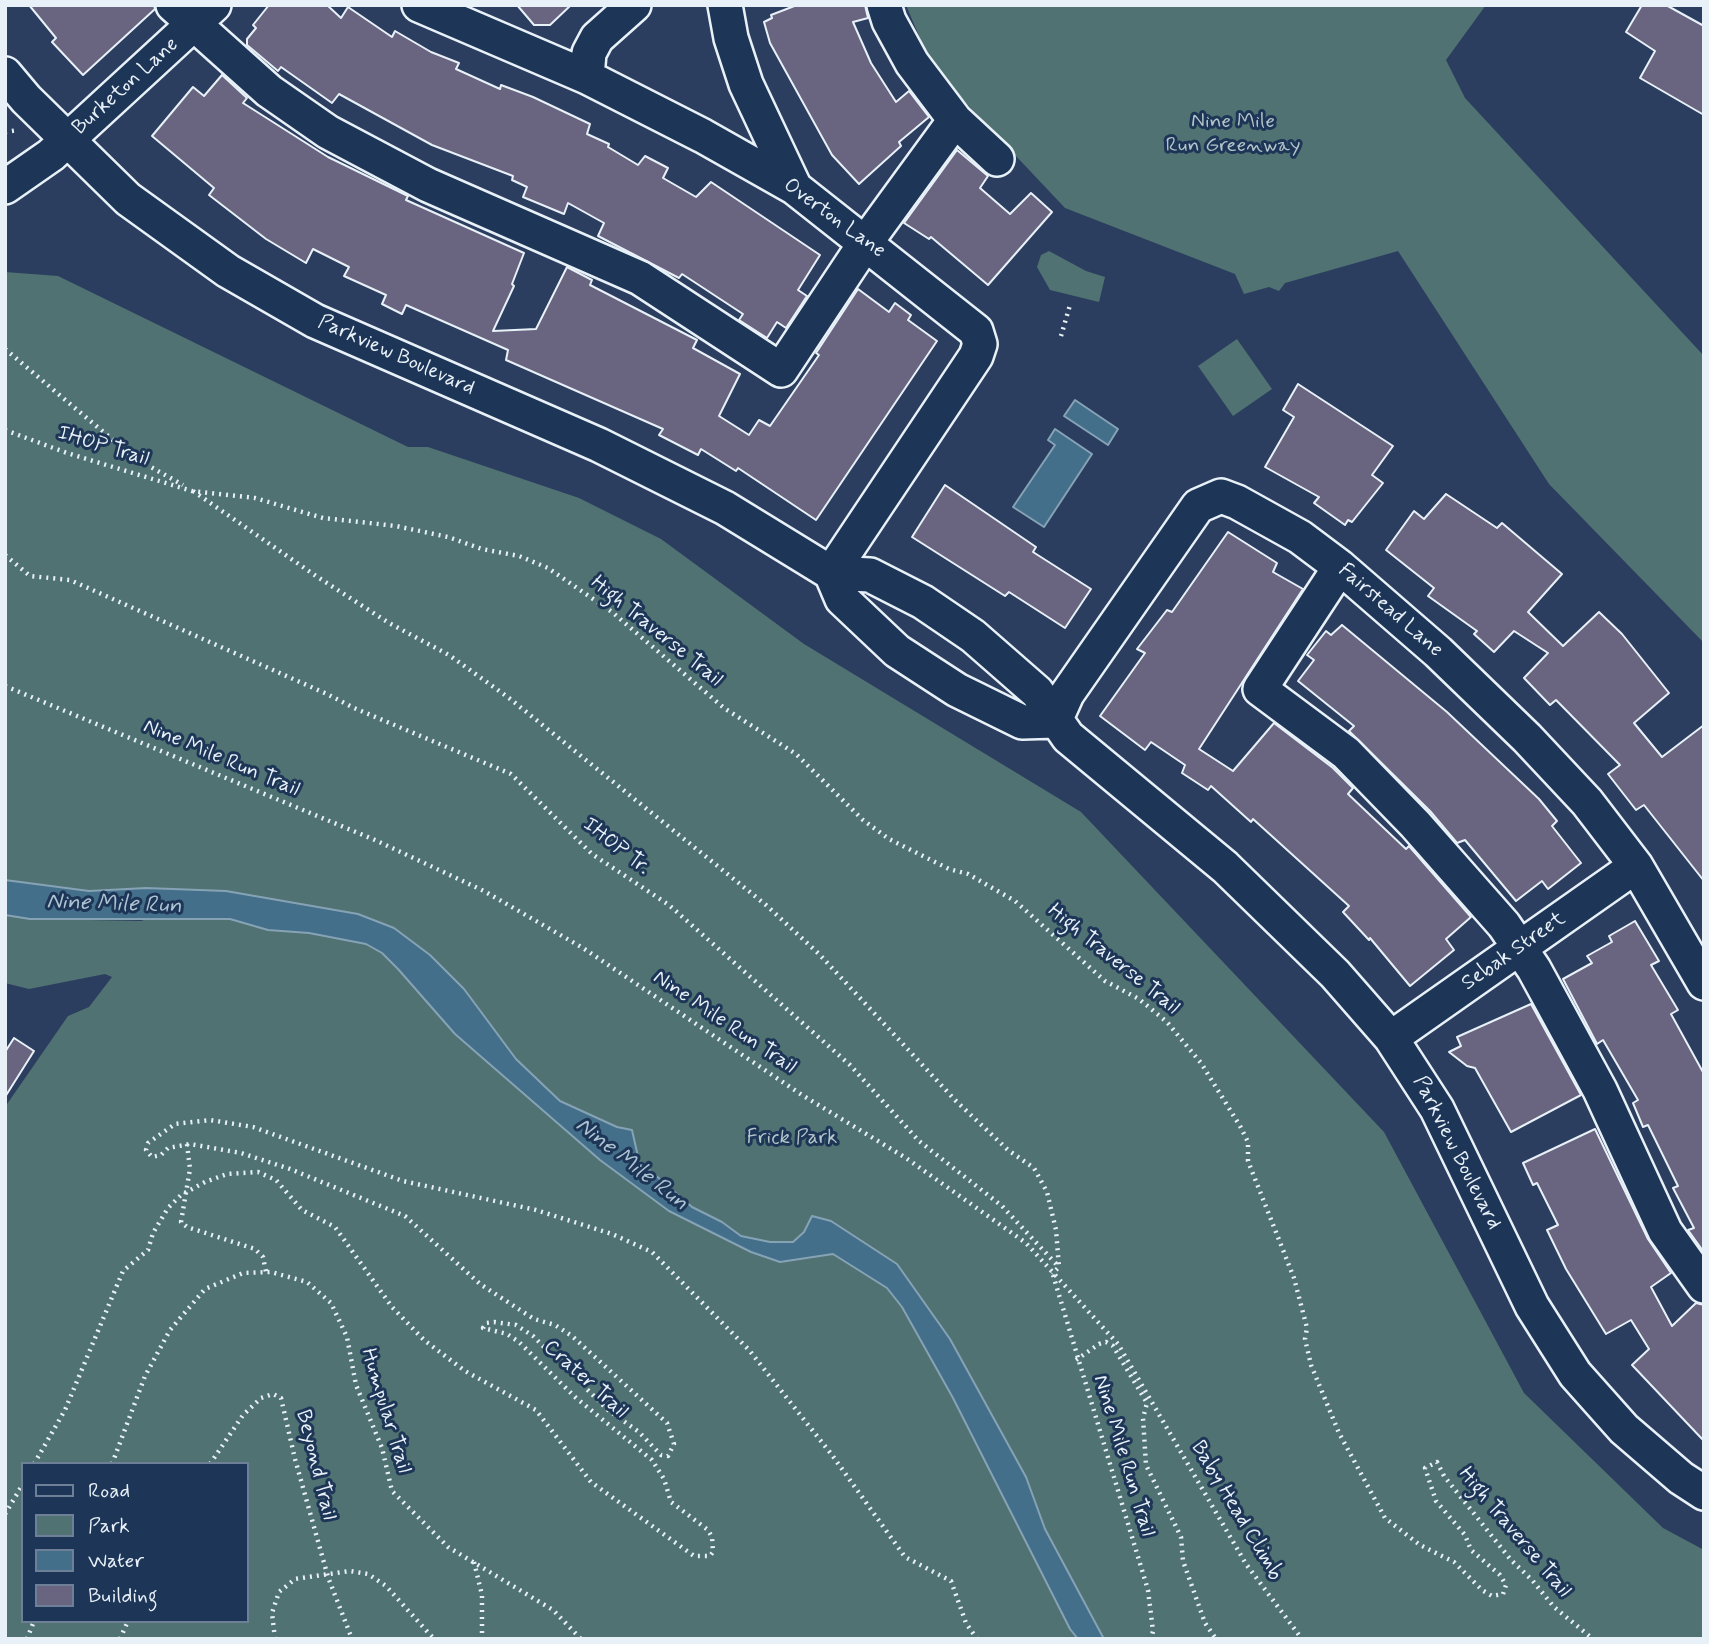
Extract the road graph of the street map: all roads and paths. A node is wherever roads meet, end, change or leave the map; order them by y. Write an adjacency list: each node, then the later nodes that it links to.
1 (419, 5): 7 (street, Overton Lane)
2 (634, 5): 7 (street)
3 (726, 5): 12 (street)
4 (884, 5): 8 (street)
5 (193, 12): 9 (street, Burketon Lane); 13 (street)
6 (5, 75): 9 (street, Parkview Boulevard)
7 (587, 77): 12 (street, Overton Lane)
8 (956, 120): 10 (street); 13 (street)
9 (69, 139): 11 (street, Burketon Lane); 21 (street, Parkview Boulevard)
10 (998, 159)
11 (5, 187)
12 (795, 188): 13 (street, Overton Lane)
13 (866, 242): 21 (street, Overton Lane)
14 (1070, 305): 15 (path)
15 (1061, 336)
16 (5, 349): 18 (path)
17 (5, 430): 18 (path, IHOP Trail)
18 (192, 491): 30 (path); 56 (path, High Traverse Trail)
19 (5, 555): 30 (path, IHOP Tr.)
20 (1340, 567): 23 (street, Fairstead Lane); 24 (street, Fairstead Lane); 25 (street)
21 (831, 573): 23 (street, Parkview Boulevard); 23 (street)
22 (5, 686): 32 (path, Nine Mile Run Trail)
23 (1055, 721): 27 (street, Parkview Boulevard)
24 (1636, 866): 25 (street, Sebak Street); 26 (street, Fairstead Lane)
25 (1520, 948): 27 (street, Sebak Street); 33 (street)
26 (1704, 983)
27 (1391, 1038): 41 (street, Parkview Boulevard)
28 (187, 1144): 29 (path); 29 (path, Crater Trail); 52 (path)
29 (187, 1192): 31 (path); 37 (path)
30 (1059, 1267): 32 (path)
31 (266, 1272): 38 (path, Humpular Trail); 43 (path, Humpular Trail)
32 (1052, 1274): 34 (path, Nine Mile Run Trail); 36 (path, Baby Head Climb)
33 (1704, 1286)
34 (1076, 1360): 35 (path); 53 (path, Nine Mile Run Trail)
35 (1136, 1383): 36 (path); 54 (path)
36 (1150, 1396): 55 (path, Baby Head Climb)
37 (35, 1462)
38 (113, 1462)
39 (212, 1462): 44 (path, Beyond Trail)
40 (21, 1487): 42 (path)
41 (1704, 1493)
42 (5, 1514)
43 (474, 1562): 50 (path); 51 (path, Humpular Trail)
44 (327, 1574): 47 (path); 48 (path, Beyond Trail); 49 (path)
45 (127, 1623): 46 (path)
46 (120, 1639)
47 (275, 1639)
48 (352, 1639)
49 (434, 1639)
50 (482, 1639)
51 (581, 1639)
52 (977, 1639)
53 (1151, 1639)
54 (1216, 1639)
55 (1302, 1639)
56 (1593, 1639)

